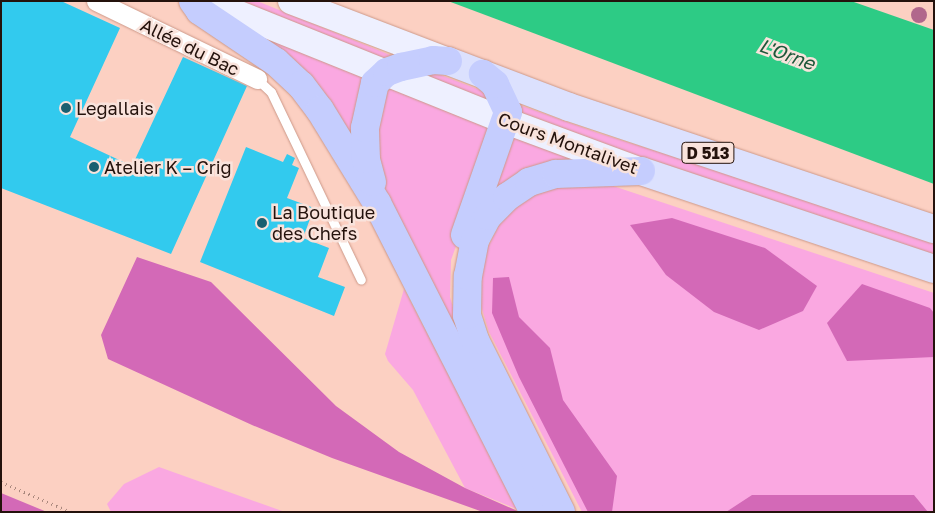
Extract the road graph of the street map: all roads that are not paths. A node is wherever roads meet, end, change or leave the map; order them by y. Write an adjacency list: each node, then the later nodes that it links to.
1 (96, 1): 8 (street, Allée du Bac)
2 (193, 1): 11 (highway)
3 (207, 1): 6 (main road, Cours Montalivet / D 513)
4 (291, 1): 5 (main road, Cours Montalivet / D 513)
5 (448, 61): 6 (highway); 7 (main road, Cours Montalivet / D 513)
6 (387, 72): 9 (main road, Cours Montalivet / D 513); 11 (highway)
7 (483, 74): 9 (highway); 12 (main road, Cours Montalivet / D 513)
8 (257, 79): 14 (lane)
9 (506, 121): 10 (main road, Cours Montalivet / D 513); 15 (highway)
10 (641, 171): 13 (main road, Cours Montalivet / D 513); 15 (highway)
11 (377, 203): 16 (highway)
12 (934, 229)
13 (934, 269)
14 (362, 280)
15 (467, 314): 17 (highway)
16 (534, 512)
17 (561, 512)

